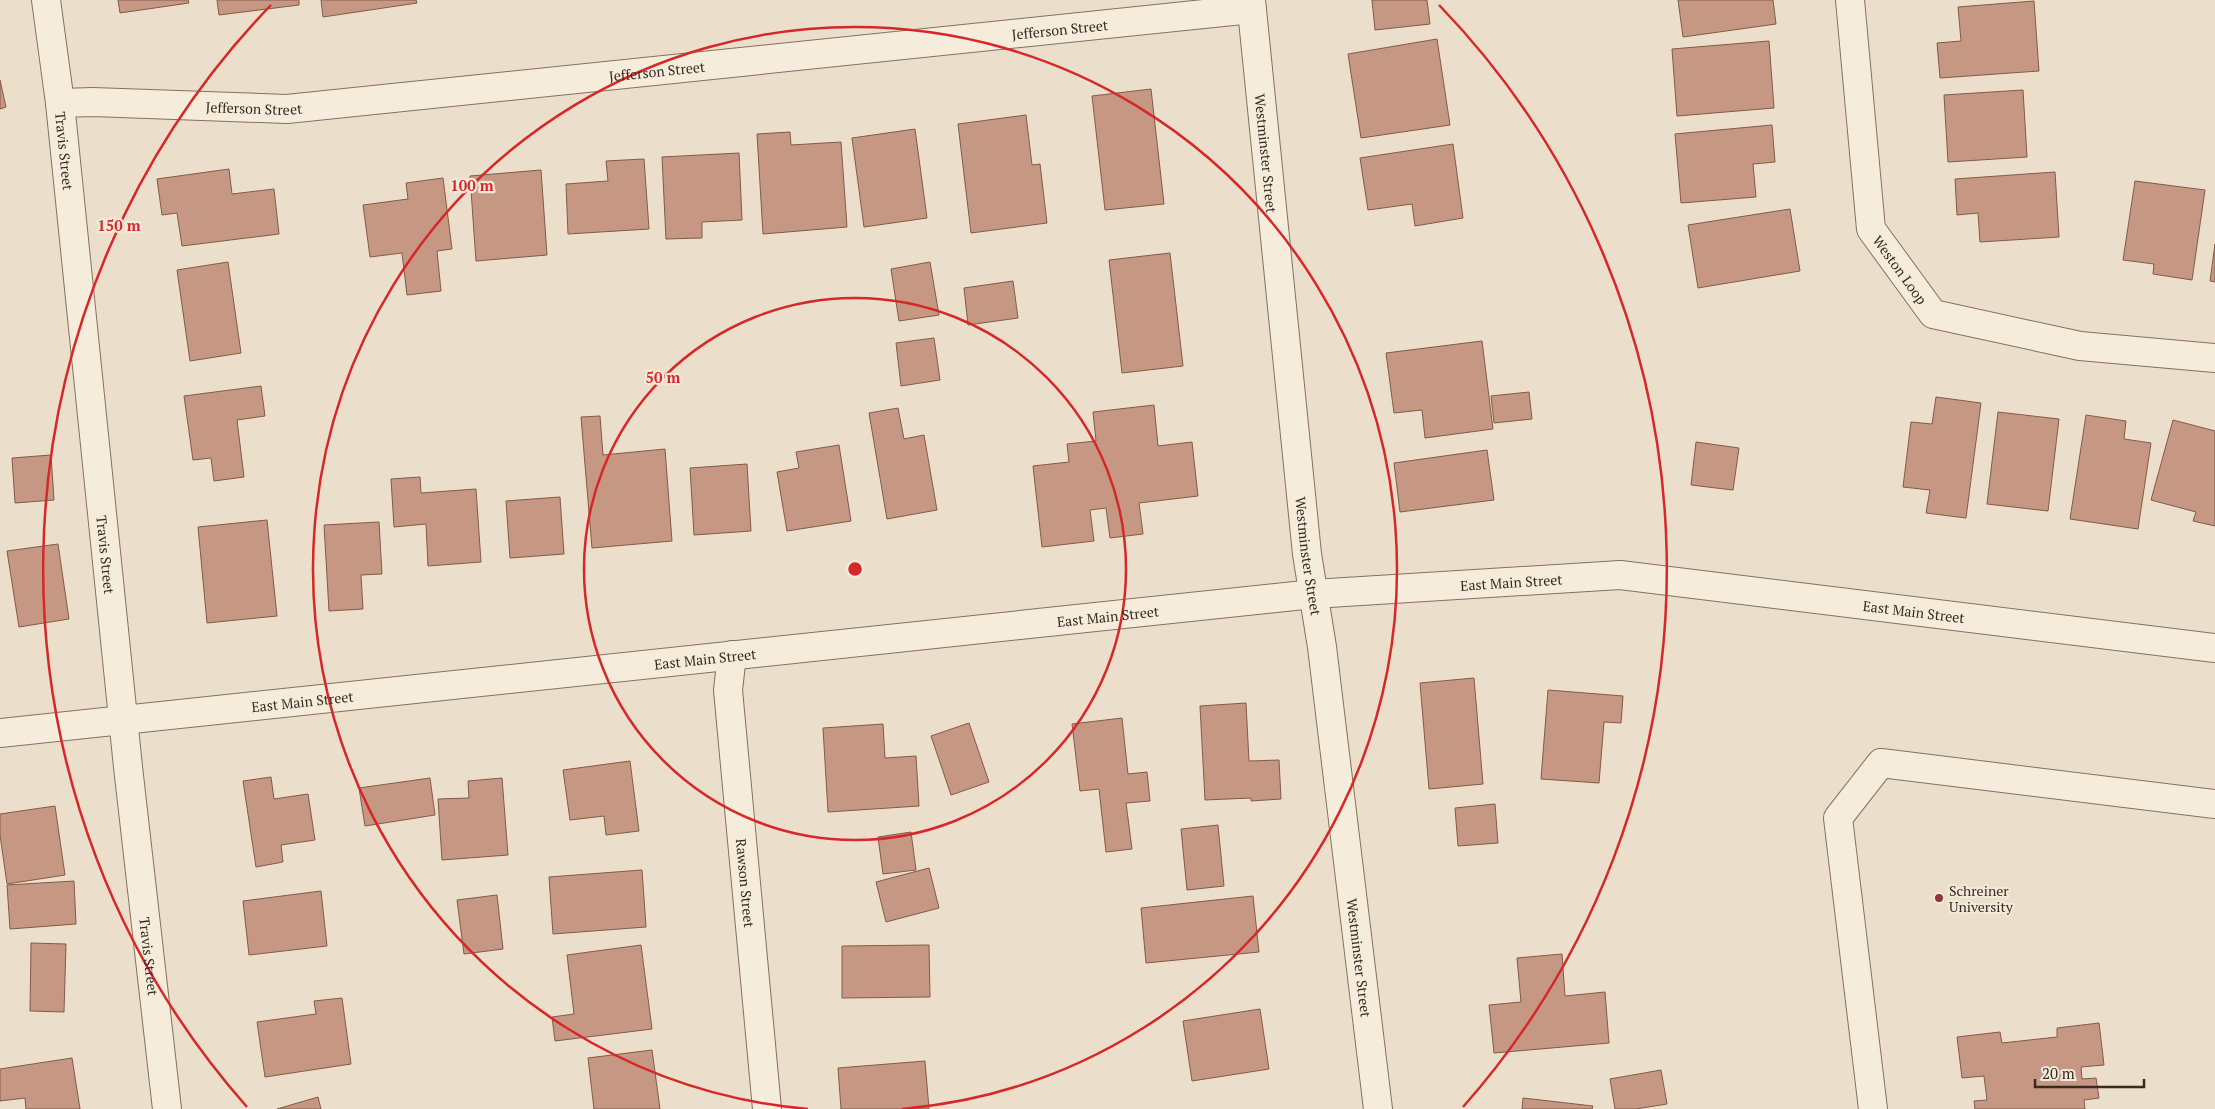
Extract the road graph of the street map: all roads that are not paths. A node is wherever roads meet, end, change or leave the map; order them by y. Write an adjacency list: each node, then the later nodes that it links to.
1 (46, 0): 4 (street, Travis Street)
2 (1850, 0): 5 (street, Weston Loop)
3 (1251, 5): 4 (street, Jefferson Street); 6 (street, Westminster Street)
4 (60, 103): 9 (street, Travis Street)
5 (2215, 358)
6 (1314, 594): 7 (street, East Main Street); 8 (street, East Main Street); 14 (street, Westminster Street)
7 (2215, 648)
8 (732, 655): 9 (street, East Main Street); 13 (street, Rawson Street)
9 (124, 721): 10 (street, East Main Street); 12 (street, Travis Street)
10 (0, 733)
11 (2215, 804): 15 (street)
12 (167, 1109)
13 (767, 1109)
14 (1378, 1109)
15 (1873, 1109)

